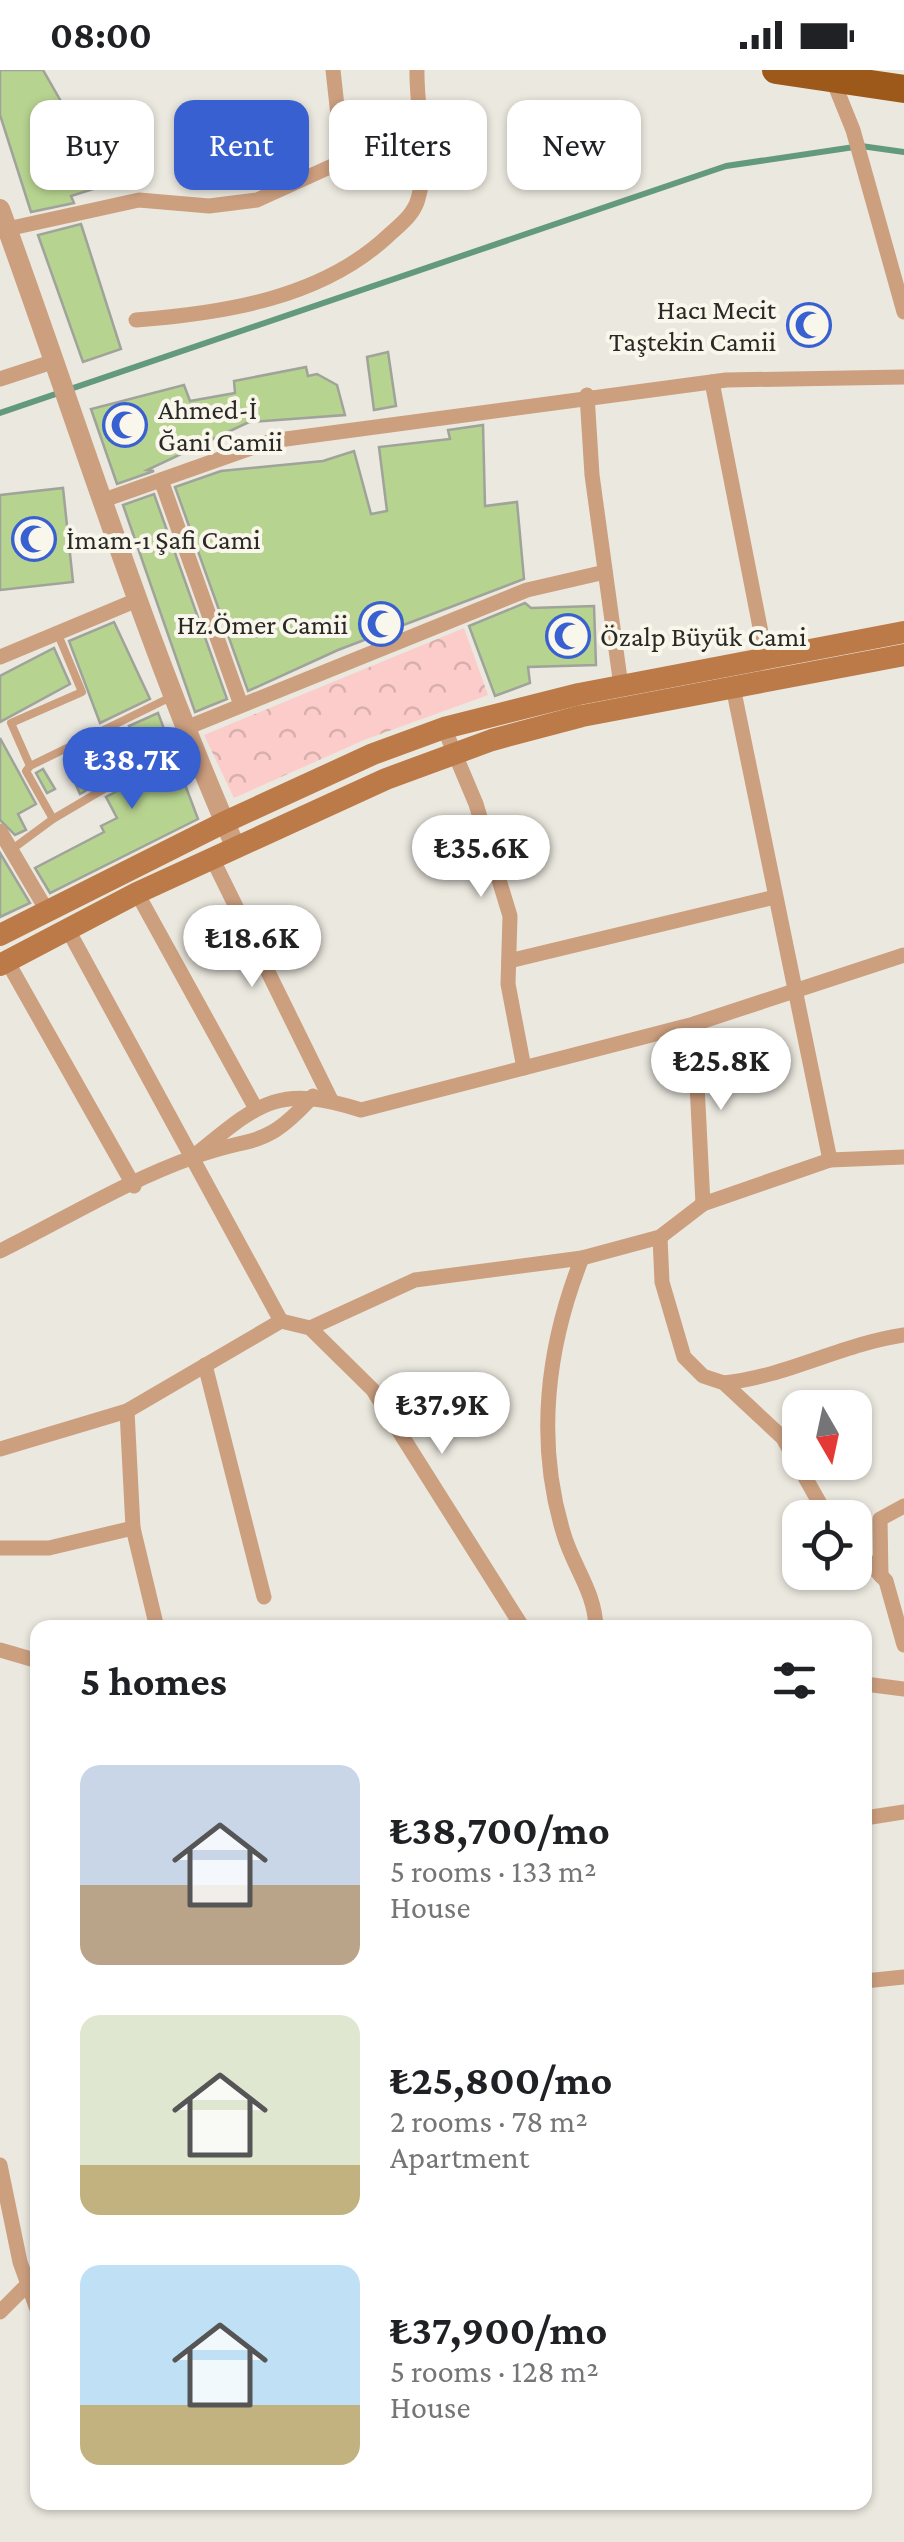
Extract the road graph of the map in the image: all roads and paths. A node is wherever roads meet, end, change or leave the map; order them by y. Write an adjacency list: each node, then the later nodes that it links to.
1 (333, 70): 7 (street)
2 (417, 70): 9 (street)
3 (776, 70): 4 (highway)
4 (832, 78): 5 (highway); 8 (street)
5 (904, 89)
6 (0, 209): 7 (street)
7 (8, 229): 10 (street)
8 (904, 312)
9 (136, 320)
10 (57, 365): 12 (street); 16 (street)
11 (904, 378): 13 (street)
12 (0, 380)
13 (712, 382): 14 (street); 23 (street)
14 (587, 395): 15 (street); 17 (street)
15 (161, 480): 16 (street); 27 (street)
16 (104, 500): 18 (street)
17 (605, 572): 24 (street); 27 (street)
18 (137, 600): 19 (street); 26 (street)
19 (56, 632): 22 (street); 32 (lane)
20 (904, 632): 23 (main road)
21 (904, 655): 25 (main road)
22 (0, 656)
23 (766, 658): 24 (main road)
24 (621, 686): 30 (main road)
25 (733, 687): 31 (main road); 40 (street)
26 (174, 696): 28 (lane); 29 (street)
27 (242, 706): 29 (street)
28 (110, 728): 32 (lane); 33 (lane)
29 (186, 728): 34 (street)
30 (444, 728): 31 (street); 34 (main road)
31 (453, 754): 36 (main road); 45 (street)
32 (30, 766): 33 (lane)
33 (53, 819): 37 (lane)
34 (225, 822): 36 (street); 41 (main road)
35 (0, 831): 37 (street)
36 (236, 848): 38 (main road)
37 (11, 850): 41 (street)
38 (213, 860): 39 (main road); 51 (street)
39 (137, 893): 42 (main road); 52 (street)
40 (775, 897): 45 (street); 47 (street)
41 (46, 909): 43 (main road)
42 (67, 928): 46 (main road); 53 (street)
43 (0, 935)
44 (904, 955): 47 (street)
45 (508, 961): 49 (street)
46 (3, 963): 56 (street)
47 (795, 992): 48 (street); 55 (street)
48 (694, 1024): 49 (street); 57 (street)
49 (524, 1068): 51 (street)
50 (313, 1096): 51 (street); 52 (street); 53 (street)
51 (331, 1100)
52 (255, 1107): 53 (street)
53 (194, 1156): 56 (street); 61 (street)
54 (904, 1157): 55 (street)
55 (830, 1160): 57 (street)
56 (134, 1186): 59 (street)
57 (703, 1204): 58 (street)
58 (660, 1237): 60 (street); 65 (street)
59 (0, 1251)
60 (582, 1258): 62 (street); 77 (street)
61 (281, 1321): 62 (street); 64 (street)
62 (310, 1328): 76 (street)
63 (904, 1335): 65 (street)
64 (206, 1366): 66 (street); 74 (street)
65 (724, 1383): 68 (street)
66 (127, 1411): 67 (street); 70 (street)
67 (0, 1449)
68 (818, 1500)
69 (904, 1506): 73 (street)
70 (133, 1528): 71 (street); 75 (street)
71 (0, 1548)
72 (872, 1566): 73 (street)
73 (881, 1576): 78 (street)
74 (264, 1598)
75 (156, 1620)
76 (518, 1620)
77 (596, 1620)
78 (904, 1645)
79 (0, 1650): 80 (street)
80 (30, 1659)
81 (872, 1685): 82 (street)
82 (904, 1689)
83 (904, 1812): 84 (street)
84 (872, 1817)
85 (904, 1977): 86 (street)
86 (872, 1980)
87 (0, 2165): 88 (street)
88 (26, 2285): 89 (street); 90 (street)
89 (30, 2294)
90 (0, 2312)

